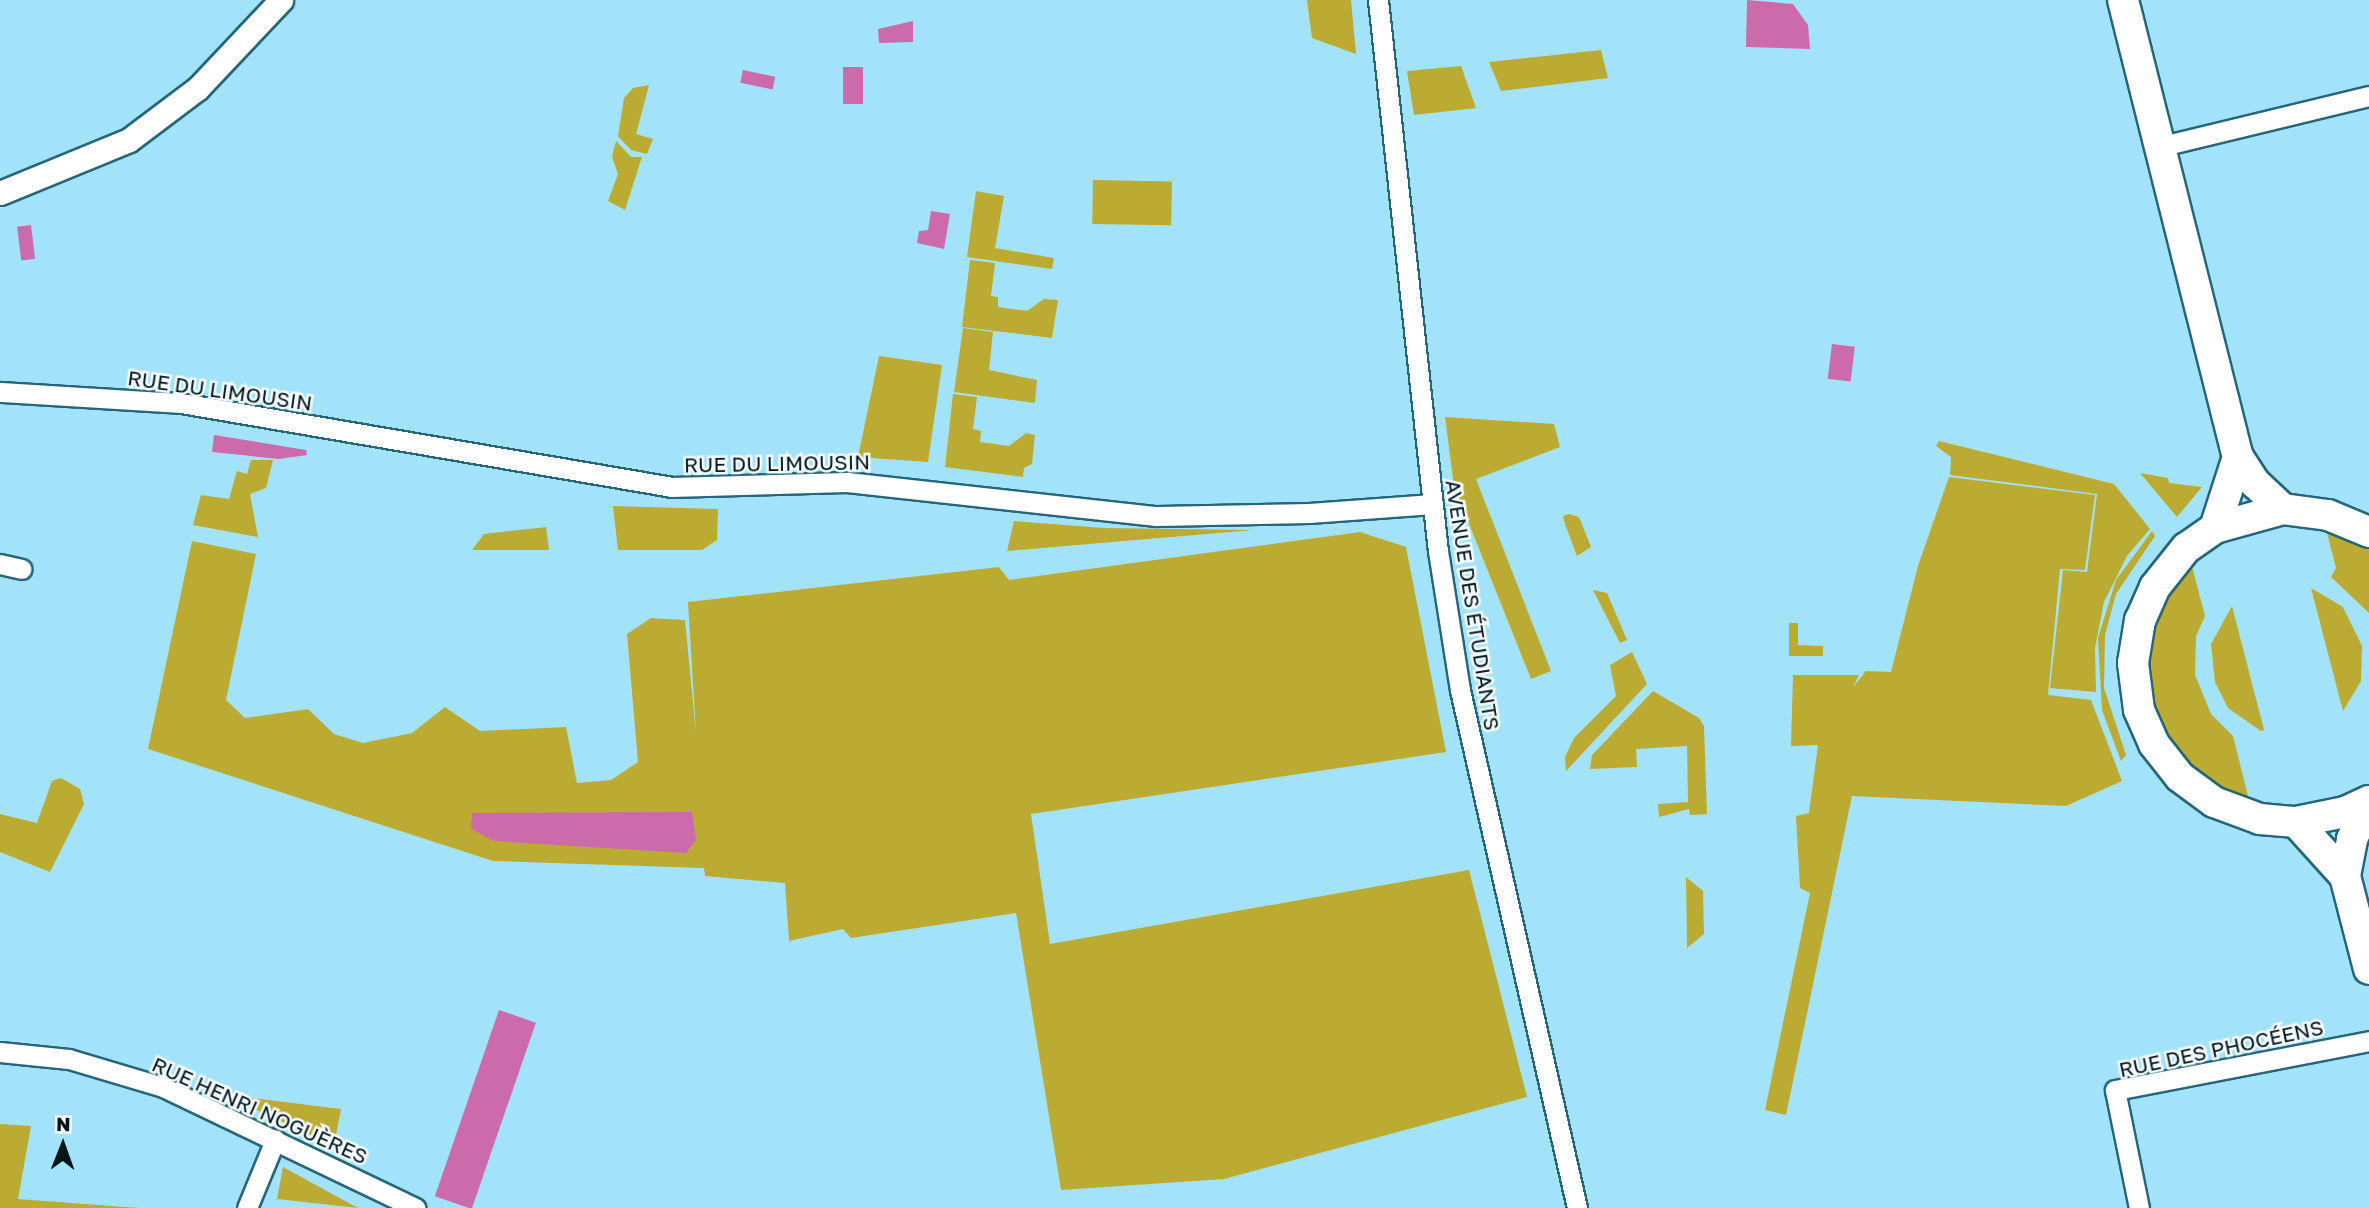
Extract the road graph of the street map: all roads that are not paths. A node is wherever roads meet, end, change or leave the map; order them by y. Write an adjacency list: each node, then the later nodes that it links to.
1 (281, 0): 6 (street)
2 (1378, 0): 9 (street, AVENUE DES ÉTUDIANTS)
3 (2123, 0): 5 (main road)
4 (2369, 96): 5 (street)
5 (2158, 147): 8 (main road)
6 (0, 192)
7 (0, 392): 9 (street, RUE DU LIMOUSIN)
8 (2238, 457): 10 (main road); 11 (main road)
9 (1433, 504): 25 (street, AVENUE DES ÉTUDIANTS)
10 (2283, 509): 11 (main road); 12 (main road)
11 (2215, 528): 16 (main road)
12 (2369, 532)
13 (0, 564): 14 (street)
14 (21, 569)
15 (2369, 801): 16 (main road); 17 (main road)
16 (2296, 822): 17 (main road)
17 (2346, 876): 18 (main road)
18 (2365, 931): 19 (main road)
19 (2369, 969)
20 (2369, 1041): 26 (street, RUE DES PHOCÉENS)
21 (0, 1052): 22 (street, RUE HENRI NOGUÈRES)
22 (275, 1140): 23 (street); 24 (street, RUE HENRI NOGUÈRES)
23 (247, 1208)
24 (416, 1208)
25 (1577, 1208)
26 (2139, 1208)

